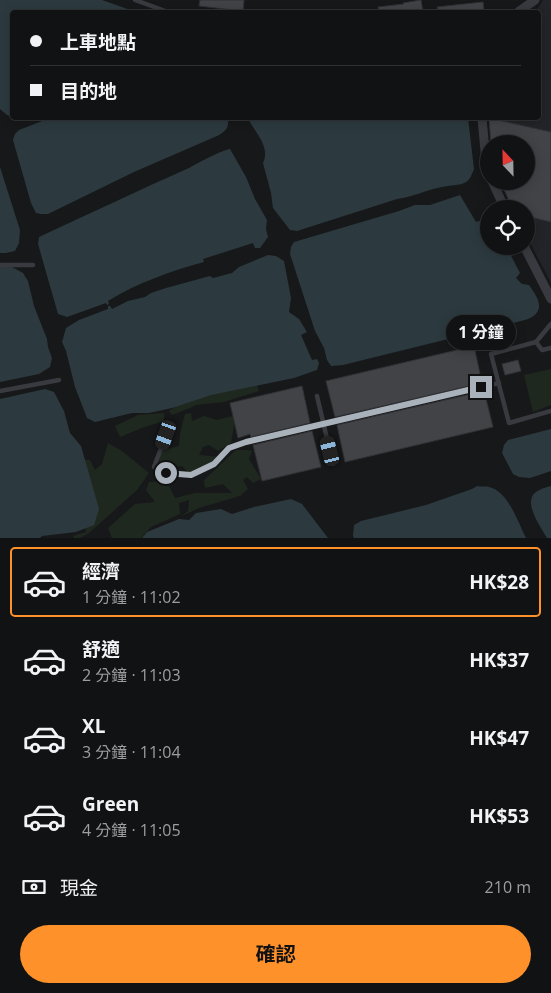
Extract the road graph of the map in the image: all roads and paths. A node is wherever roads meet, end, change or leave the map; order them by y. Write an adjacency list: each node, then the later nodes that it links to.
1 (135, 0): 3 (lane)
2 (535, 0): 4 (street)
3 (162, 10)
4 (521, 10)
5 (482, 120): 6 (street)
6 (484, 135)
7 (529, 255): 10 (street)
8 (0, 265): 9 (lane)
9 (33, 265)
10 (551, 299)
11 (551, 324): 12 (lane)
12 (536, 342): 13 (lane); 15 (lane)
13 (551, 348)
14 (59, 380): 16 (lane)
15 (499, 383): 18 (lane); 19 (lane)
16 (0, 391)
17 (317, 396): 19 (lane)
18 (551, 411)
19 (324, 424): 20 (lane); 21 (lane)
20 (166, 435)
21 (333, 464)

